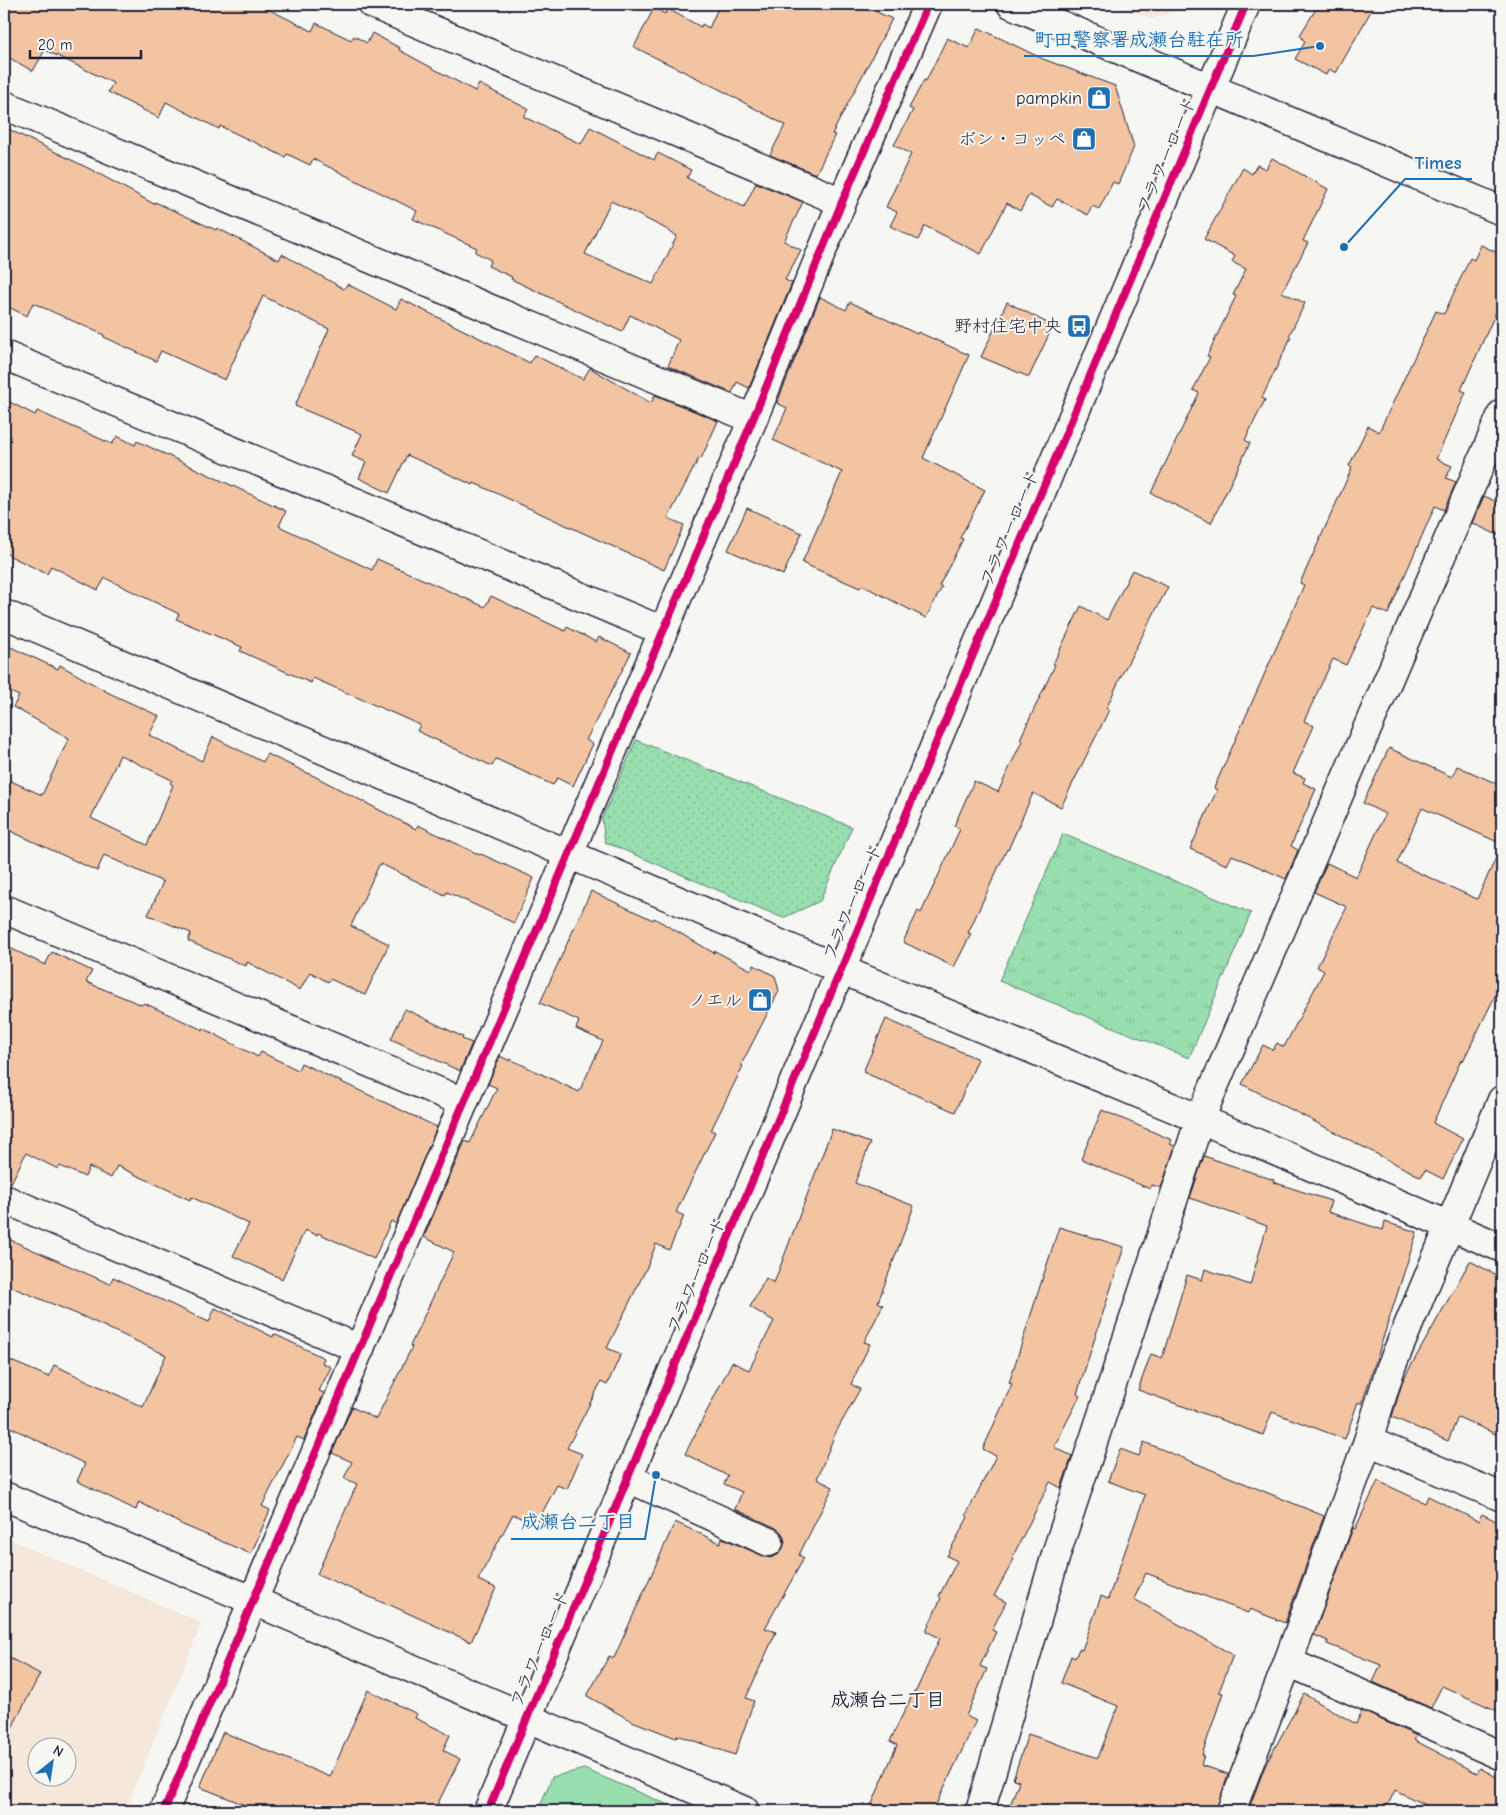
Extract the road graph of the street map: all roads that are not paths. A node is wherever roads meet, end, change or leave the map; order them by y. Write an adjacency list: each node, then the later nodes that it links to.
1 (372, 4): 7 (street)
2 (928, 4): 7 (street)
3 (1011, 4): 5 (street)
4 (1246, 4): 5 (street, フラワーロード)
5 (1211, 88): 8 (street); 16 (street, フラワーロード)
6 (4, 105): 11 (street)
7 (842, 202): 11 (street)
8 (1502, 211)
9 (4, 355): 13 (street)
10 (1502, 414): 19 (street)
11 (753, 418): 13 (street)
12 (4, 614): 14 (street)
13 (663, 631): 14 (street)
14 (569, 854): 16 (street); 18 (street)
15 (4, 909): 18 (street)
16 (841, 970): 19 (street); 25 (street, フラワーロード)
17 (1502, 1100): 21 (street)
18 (463, 1102): 23 (street)
19 (1200, 1119): 21 (street); 37 (street)
20 (4, 1199): 23 (street)
21 (1449, 1225): 22 (street); 24 (street)
22 (1502, 1248)
23 (360, 1349): 29 (street)
24 (1368, 1441): 27 (street); 30 (street)
25 (628, 1478): 28 (street); 31 (street, フラワーロード)
26 (4, 1496): 29 (street)
27 (1502, 1497)
28 (769, 1542)
29 (254, 1601): 31 (street); 34 (street)
30 (1288, 1662): 32 (street); 38 (street)
31 (528, 1718): 33 (street); 35 (street, フラワーロード)
32 (1502, 1756)
33 (715, 1805): 36 (street)
34 (164, 1811)
35 (488, 1811)
36 (745, 1811)
37 (980, 1811)
38 (1231, 1811)

